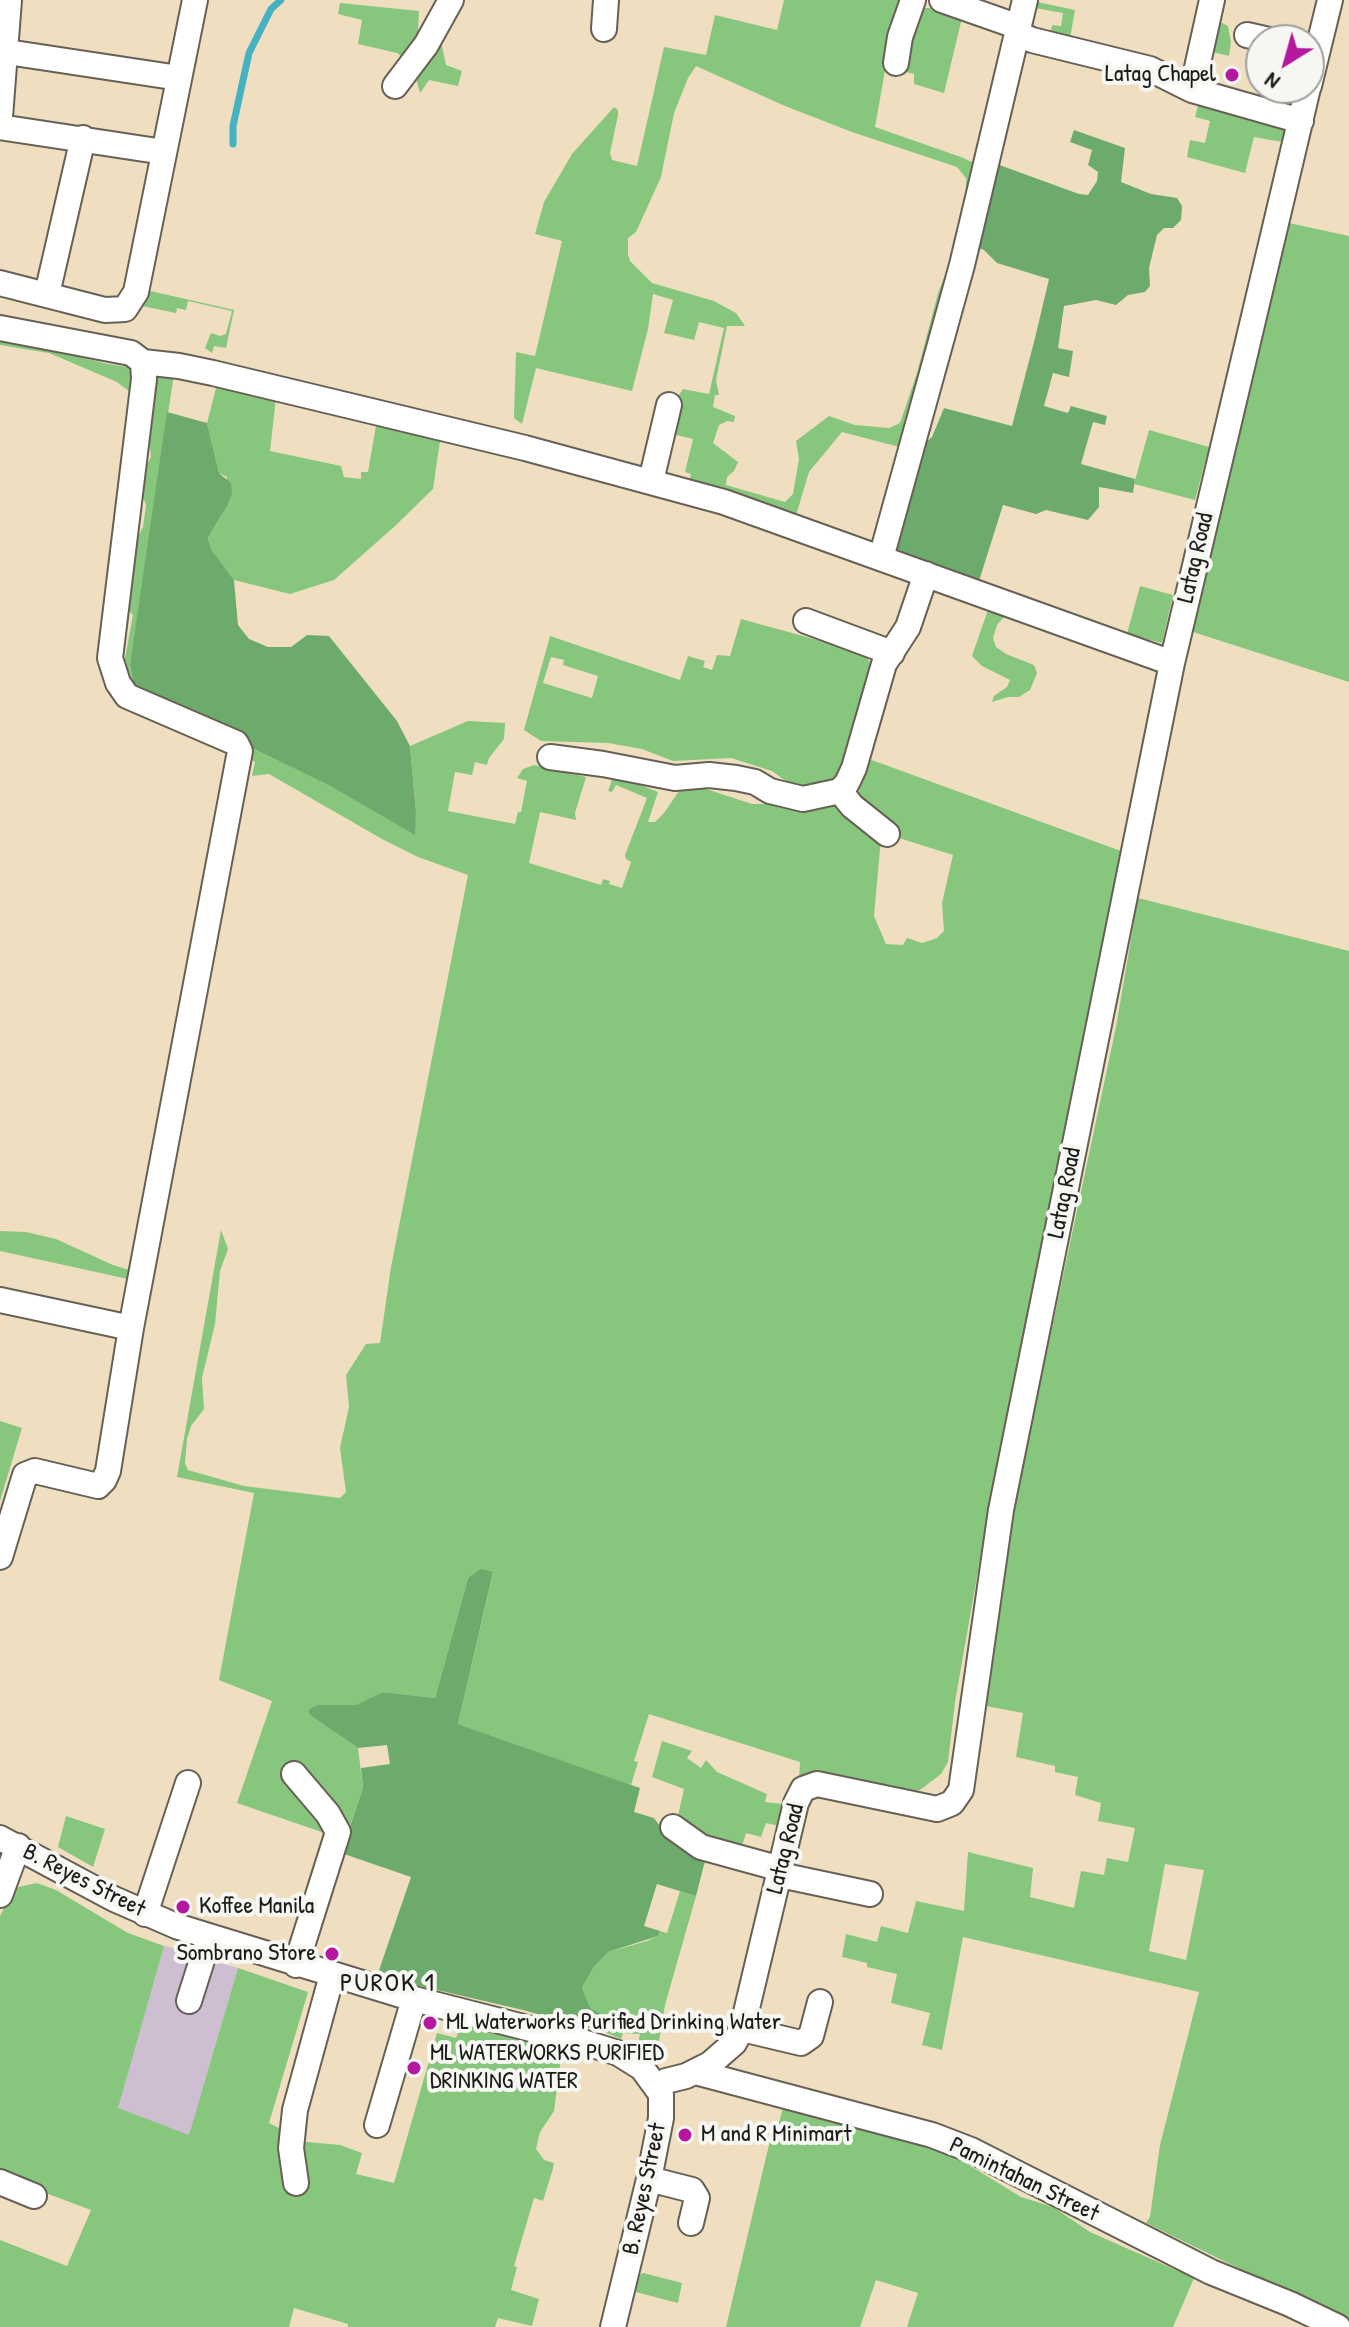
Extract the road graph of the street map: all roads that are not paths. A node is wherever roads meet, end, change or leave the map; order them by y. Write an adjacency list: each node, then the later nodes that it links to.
1 (9, 0): 13 (street)
2 (195, 0): 15 (street)
3 (451, 0): 16 (street)
4 (606, 0): 11 (street)
5 (913, 0): 14 (street)
6 (942, 0): 12 (street)
7 (1025, 0): 12 (street)
8 (1212, 0): 17 (street)
9 (1330, 0): 10 (street, Latag Road)
10 (1322, 24)
11 (604, 29)
12 (1018, 30): 17 (street); 30 (street)
13 (7, 52): 15 (street); 19 (street)
14 (896, 63)
15 (179, 78): 23 (street)
16 (395, 86)
17 (1192, 90): 20 (street)
18 (1305, 104): 20 (street, Latag Road)
19 (0, 117)
20 (1301, 121): 34 (street, Latag Road)
21 (0, 127): 22 (street)
22 (83, 138): 23 (street); 25 (street)
23 (164, 152): 25 (street)
24 (0, 283): 25 (street)
25 (47, 294)
26 (0, 328): 27 (street)
27 (143, 362): 29 (street); 39 (street)
28 (669, 405): 29 (street)
29 (651, 481): 30 (street)
30 (881, 558): 31 (street)
31 (926, 574): 33 (street); 34 (street)
32 (806, 621): 33 (street)
33 (892, 653): 36 (street)
34 (1172, 663): 45 (street, Latag Road)
35 (550, 757): 36 (street)
36 (840, 791): 37 (street)
37 (887, 834)
38 (0, 1300): 39 (street)
39 (131, 1328): 40 (street)
40 (0, 1557)
41 (294, 1774): 50 (street)
42 (188, 1783): 48 (street)
43 (673, 1827): 45 (street)
44 (9, 1842): 47 (street); 48 (street, B. Reyes Street)
45 (781, 1872): 46 (street); 55 (street, Latag Road)
46 (870, 1894)
47 (0, 1895)
48 (145, 1914): 49 (street, B. Reyes Street)
49 (209, 1938): 50 (street, B. Reyes Street); 53 (street)
50 (296, 1965): 51 (street, B. Reyes Street)
51 (332, 1975): 52 (street, B. Reyes Street); 61 (street)
52 (414, 1999): 57 (street, B. Reyes Street); 58 (street)
53 (189, 2001)
54 (820, 2002): 55 (street)
55 (742, 2029): 56 (street, Latag Road)
56 (695, 2072): 57 (street, Latag Road); 65 (street, Pamintahan Street)
57 (658, 2087): 59 (street, B. Reyes Street)
58 (377, 2125)
59 (649, 2179): 63 (street); 64 (street, B. Reyes Street)
60 (0, 2182): 62 (street)
61 (296, 2183)
62 (34, 2196)
63 (691, 2223)
64 (613, 2327)
65 (1338, 2327)

